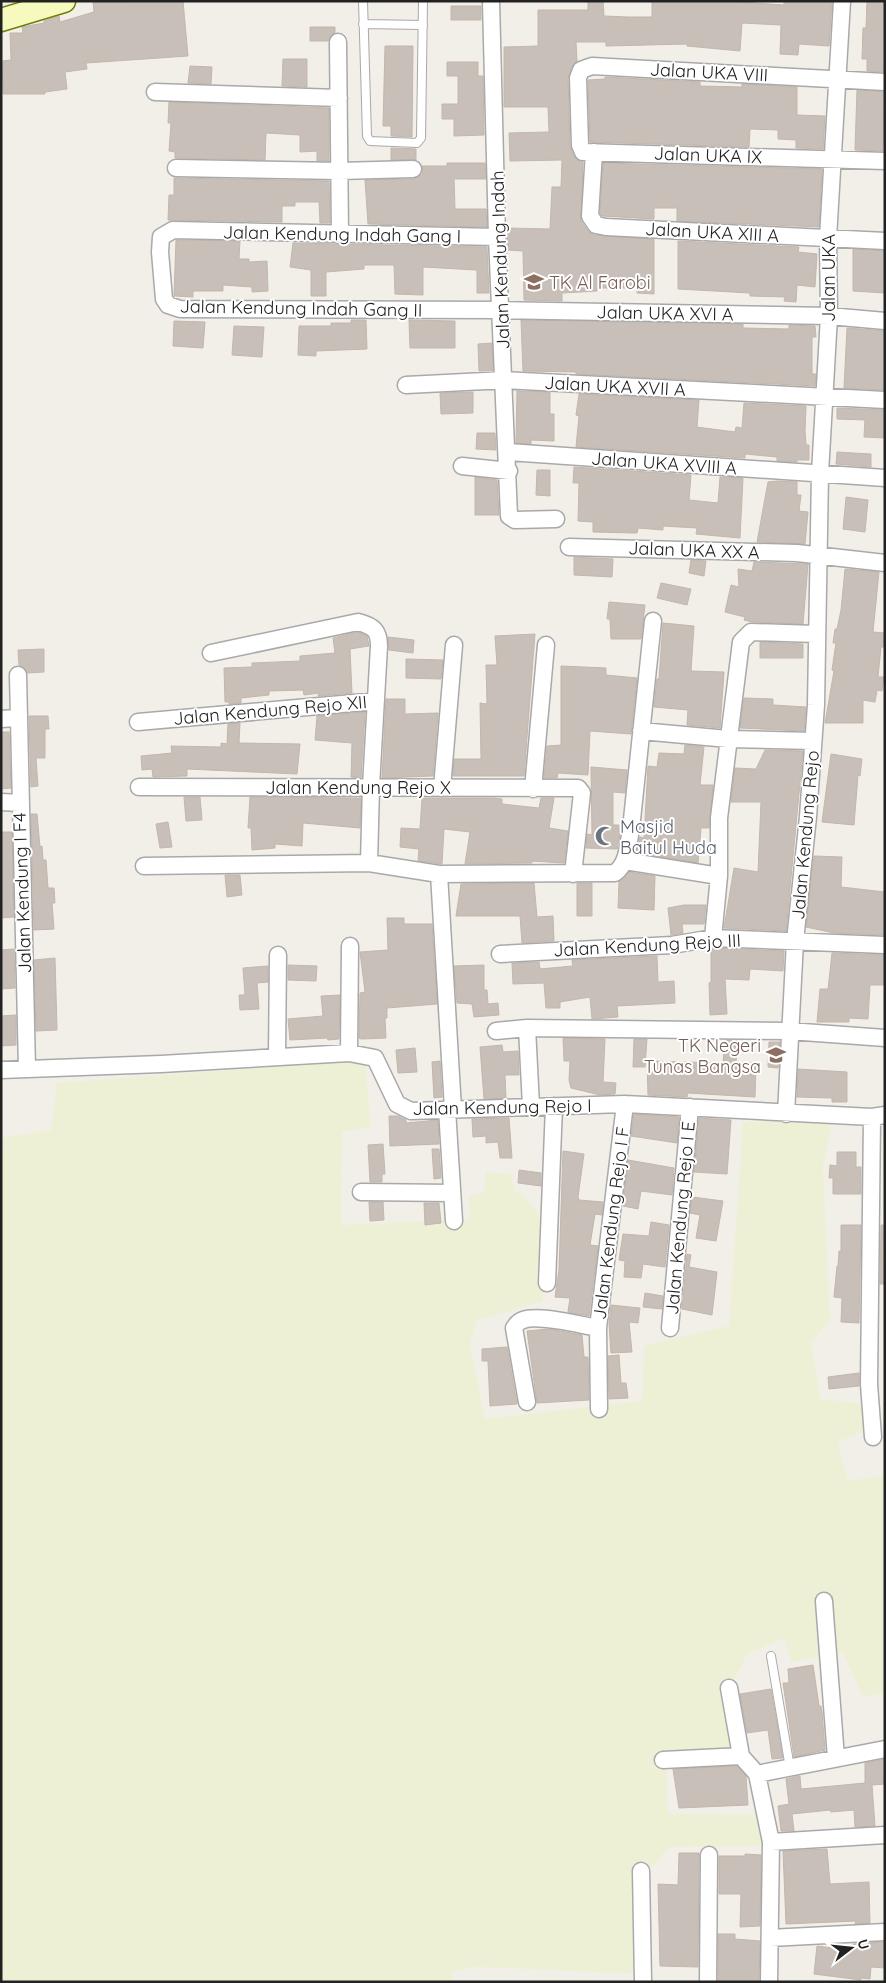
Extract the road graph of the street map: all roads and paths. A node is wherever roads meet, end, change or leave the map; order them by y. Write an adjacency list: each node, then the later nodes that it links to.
1 (64, 1): 6 (main road)
2 (363, 1): 7 (lane)
3 (423, 1): 8 (lane)
4 (491, 1): 22 (street, Jalan Kendung Indah)
5 (842, 1): 10 (street, Jalan UKA)
6 (1, 20)
7 (363, 24): 8 (lane); 8 (lane)
8 (423, 25)
9 (338, 42): 13 (street)
10 (837, 79): 11 (street, Jalan UKA VIII); 14 (street, Jalan UKA VIII); 15 (street, Jalan UKA)
11 (885, 82)
12 (155, 92): 13 (street)
13 (338, 98): 19 (street)
14 (589, 152): 15 (street, Jalan UKA IX); 23 (street, Jalan UKA XIII A)
15 (832, 159): 16 (street, Jalan UKA IX); 23 (street, Jalan UKA)
16 (885, 161)
17 (176, 168): 19 (street)
18 (413, 169): 19 (street)
19 (339, 171): 21 (street)
20 (186, 231): 21 (street, Jalan Kendung Indah Gang I); 25 (street, Jalan Kendung Indah Gang II)
21 (340, 235): 22 (street, Jalan Kendung Indah Gang I)
22 (497, 237): 25 (street, Jalan Kendung Indah)
23 (828, 238): 24 (street, Jalan UKA XIII A); 26 (street, Jalan UKA)
24 (885, 241)
25 (501, 310): 26 (street, Jalan UKA XVI A); 28 (street, Jalan Kendung Indah)
26 (829, 316): 27 (street, Jalan UKA XVI A); 30 (street, Jalan UKA)
27 (885, 321)
28 (505, 380): 29 (street, Jalan UKA XVII A); 30 (street, Jalan UKA XVII A); 32 (street, Jalan Kendung Indah)
29 (406, 385)
30 (824, 396): 31 (street, Jalan UKA XVII A); 35 (street, Jalan UKA)
31 (885, 400)
32 (508, 452): 34 (street, Jalan Kendung Indah); 35 (street, Jalan UKA XVIII A)
33 (462, 466): 34 (street)
34 (509, 471): 37 (street, Jalan Kendung Indah)
35 (820, 473): 36 (street, Jalan UKA XVIII A); 39 (street, Jalan UKA)
36 (885, 478)
37 (556, 519)
38 (569, 547): 39 (street, Jalan UKA XX A)
39 (820, 556): 40 (street, Jalan UKA XX A); 42 (street, Jalan Kendung Rejo)
40 (885, 563)
41 (652, 621): 50 (street)
42 (816, 634): 51 (street); 52 (street, Jalan Kendung Rejo)
43 (454, 645): 55 (street)
44 (546, 645): 56 (street)
45 (211, 653): 47 (street)
46 (18, 675): 48 (street, Jalan Kendung I F4)
47 (376, 701): 49 (street, Jalan Kendung Rejo XII); 53 (street, Jalan Kendung Rejo XII)
48 (9, 718): 58 (street, Jalan Kendung I F4)
49 (138, 722)
50 (641, 731): 51 (street); 59 (street)
51 (728, 739): 52 (street); 64 (street)
52 (813, 740): 66 (street, Jalan Kendung Rejo)
53 (371, 786): 54 (street, Jalan Kendung Rejo X); 55 (street, Jalan Kendung Rejo X); 60 (street, Jalan Kendung Rejo XII)
54 (139, 787)
55 (442, 788): 56 (street, Jalan Kendung Rejo X)
56 (533, 789): 63 (street, Jalan Kendung Rejo X)
57 (1, 802): 58 (street)
58 (20, 803): 77 (street, Jalan Kendung I F4)
59 (625, 861): 63 (street); 64 (street)
60 (369, 863): 61 (street); 62 (street)
61 (144, 866)
62 (439, 874): 63 (street); 83 (street)
63 (573, 874)
64 (719, 876): 65 (street)
65 (713, 938): 66 (street, Jalan Kendung Rejo III); 69 (street, Jalan Kendung Rejo III)
66 (795, 941): 67 (street, Jalan Kendung Rejo III); 72 (street, Jalan Kendung Rejo)
67 (885, 945)
68 (350, 946): 75 (street)
69 (500, 954)
70 (278, 955): 76 (street)
71 (527, 1028): 72 (street); 73 (street); 80 (street)
72 (789, 1030): 74 (street); 84 (street, Jalan Kendung Rejo)
73 (496, 1031)
74 (885, 1038)
75 (348, 1053): 76 (street, Jalan Kendung Rejo I); 83 (street, Jalan Kendung Rejo I)
76 (277, 1057): 77 (street, Jalan Kendung Rejo I)
77 (26, 1069): 78 (street, Jalan Kendung Rejo I)
78 (1, 1070)
79 (625, 1104): 81 (street, Jalan Kendung Rejo I); 82 (street, Jalan Kendung Rejo I); 90 (street, Jalan Kendung Rejo I F)
80 (531, 1106): 81 (street, Jalan Kendung Rejo I); 83 (street, Jalan Kendung Rejo I)
81 (554, 1106): 89 (street)
82 (690, 1108): 84 (street, Jalan Kendung Rejo I); 91 (street, Jalan Kendung Rejo I E)
83 (450, 1109): 87 (street)
84 (786, 1114): 85 (street, Jalan Kendung Rejo I)
85 (878, 1116): 92 (street)
86 (361, 1192): 87 (street)
87 (452, 1193): 88 (street)
88 (454, 1221)
89 (547, 1284)
90 (598, 1328): 93 (street, Jalan Kendung Rejo I F); 94 (street)
91 (670, 1328)
92 (878, 1340): 95 (street)
93 (527, 1402)
94 (599, 1409)
95 (873, 1437)
96 (824, 1601): 101 (street)
97 (771, 1656): 103 (lane)
98 (729, 1688): 100 (street)
99 (885, 1749): 101 (street)
100 (741, 1756): 102 (street); 104 (street)
101 (836, 1758): 103 (street)
102 (663, 1760)
103 (790, 1768): 104 (street)
104 (757, 1774): 106 (street)
105 (885, 1835): 106 (street)
106 (771, 1842): 110 (street)
107 (709, 1855): 112 (street)
108 (641, 1871): 111 (street)
109 (885, 1932): 110 (street)
110 (770, 1938): 113 (street)
111 (643, 1982)
112 (708, 1982)
113 (769, 1982)

